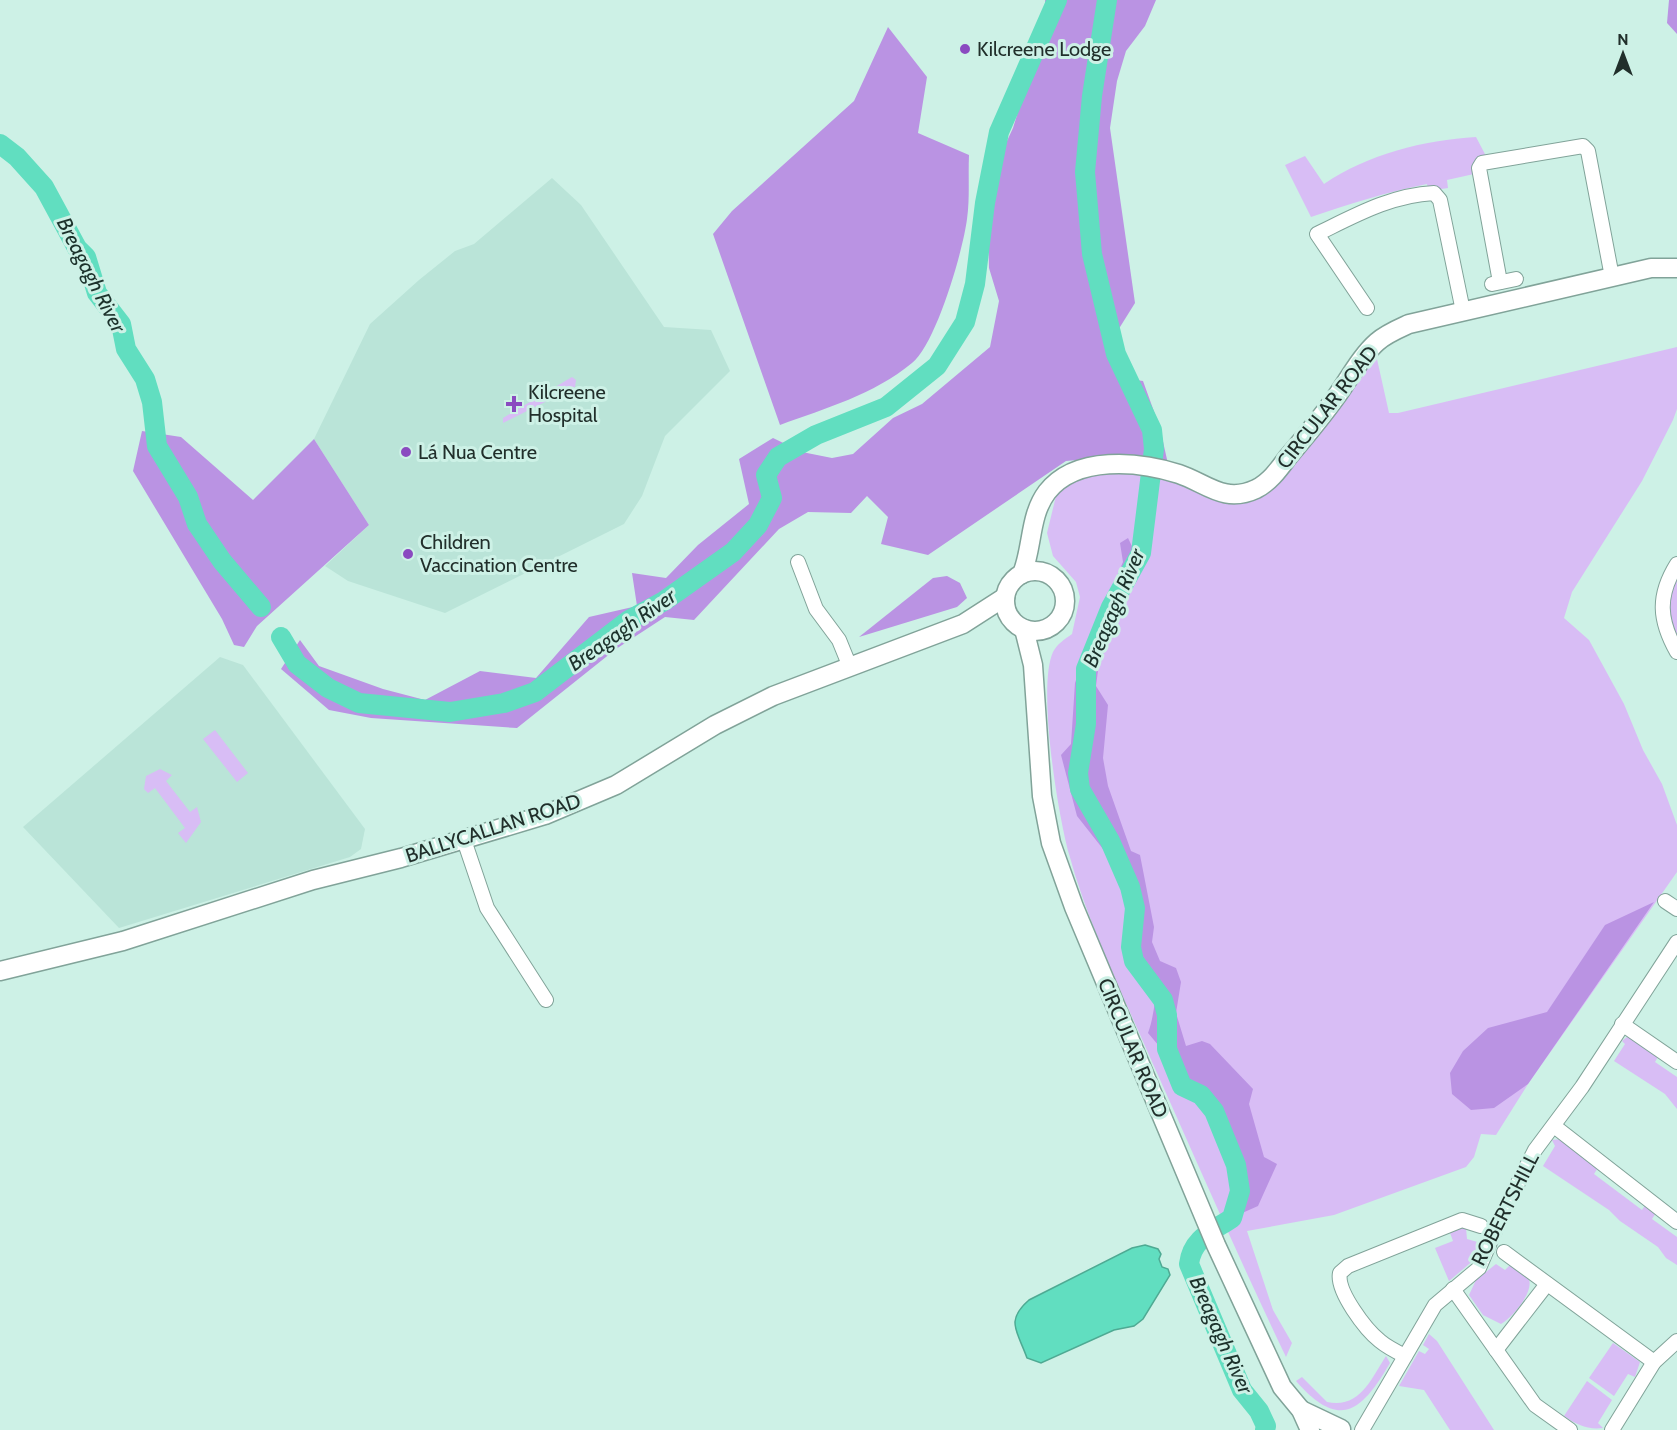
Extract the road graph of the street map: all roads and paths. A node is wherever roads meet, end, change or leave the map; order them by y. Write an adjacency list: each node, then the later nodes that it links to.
1 (1677, 268): 2 (main road, CIRCULAR ROAD)
2 (1612, 277): 3 (street); 5 (main road, CIRCULAR ROAD)
3 (1516, 279)
4 (1367, 308): 5 (street)
5 (1462, 311): 6 (main road, CIRCULAR ROAD)
6 (1035, 514): 9 (main road, CIRCULAR ROAD); 10 (main road, CIRCULAR ROAD)
7 (798, 562): 18 (street)
8 (1677, 564): 16 (street)
9 (1022, 574): 10 (main road); 11 (main road, CIRCULAR ROAD)
10 (1051, 576): 14 (main road, CIRCULAR ROAD)
11 (1005, 597): 12 (main road); 13 (main road, BALLYCALLAN ROAD)
12 (1009, 616): 13 (main road, BALLYCALLAN ROAD); 15 (main road)
13 (963, 624): 18 (main road, BALLYCALLAN ROAD)
14 (1053, 626): 15 (main road); 17 (main road, CIRCULAR ROAD)
15 (1024, 629): 17 (main road, CIRCULAR ROAD)
16 (1677, 652)
17 (1033, 665): 37 (main road, CIRCULAR ROAD)
18 (850, 667): 19 (main road, BALLYCALLAN ROAD)
19 (464, 840): 23 (main road, BALLYCALLAN ROAD); 24 (street)
20 (1665, 901): 21 (street)
21 (1677, 909)
22 (1677, 942): 25 (street, ROBERTSHILL)
23 (0, 971)
24 (546, 1000)
25 (1622, 1024): 26 (street); 27 (street, ROBERTSHILL)
26 (1677, 1062)
27 (1554, 1126): 28 (street); 32 (street, ROBERTSHILL)
28 (1677, 1222)
29 (1481, 1226): 35 (street)
30 (1504, 1252): 31 (street, ROBERTSHILL)
31 (1547, 1284): 34 (street); 36 (street, ROBERTSHILL)
32 (1453, 1289): 34 (street); 35 (street, ROBERTSHILL)
33 (1677, 1341): 36 (street)
34 (1496, 1350): 41 (street)
35 (1405, 1356): 40 (street, ROBERTSHILL)
36 (1654, 1362): 42 (street)
37 (1301, 1410): 38 (main road, CIRCULAR ROAD); 39 (main road, CIRCULAR ROAD)
38 (1343, 1429)
39 (1310, 1430)
40 (1362, 1430)
41 (1570, 1430)
42 (1612, 1430)

